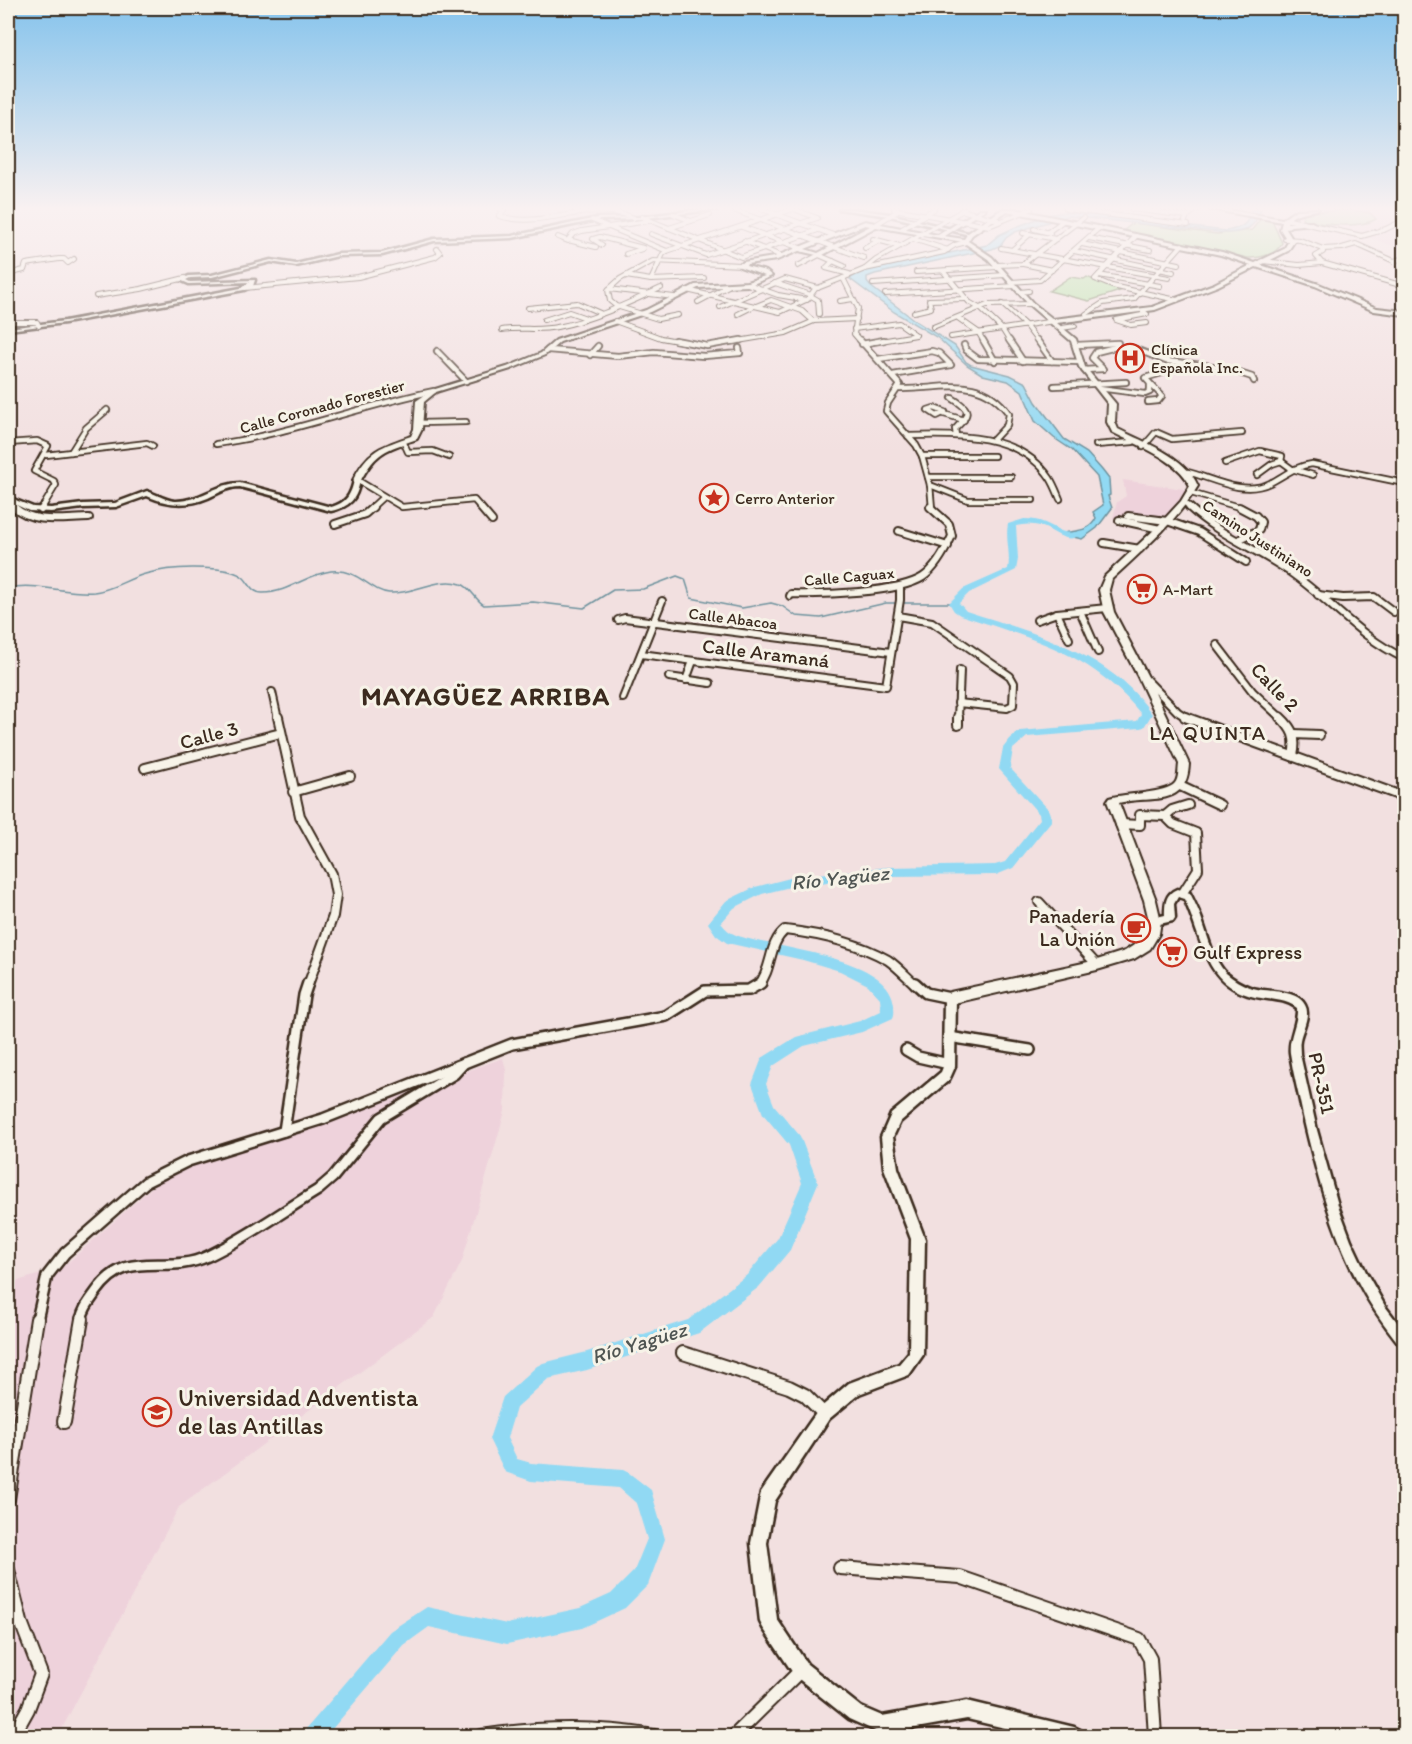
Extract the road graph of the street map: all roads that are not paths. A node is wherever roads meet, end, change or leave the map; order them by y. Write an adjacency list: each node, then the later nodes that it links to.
1 (132, 290): 23 (street)
2 (234, 290): 60 (street)
3 (609, 290): 36 (street)
4 (620, 290): 20 (street)
5 (656, 290): 20 (street)
6 (687, 290): 25 (main road)
7 (688, 290): 24 (street)
8 (720, 290): 24 (street)
9 (758, 290): 31 (street)
10 (767, 290): 28 (street)
11 (797, 290): 22 (street)
12 (816, 290): 22 (street)
13 (849, 290): 26 (street)
14 (952, 290): 21 (street)
15 (959, 290): 27 (street)
16 (1019, 290): 34 (main road)
17 (1200, 290): 30 (main road)
18 (1331, 290): 44 (main road)
19 (1141, 291): 30 (street); 49 (street)
20 (648, 294): 25 (street); 36 (street)
21 (885, 294)
22 (811, 295): 28 (street); 47 (street)
23 (96, 296)
24 (710, 296): 31 (street); 32 (street)
25 (675, 297): 45 (main road)
26 (853, 299): 29 (street); 52 (street)
27 (966, 299): 40 (street); 42 (street)
28 (807, 300): 38 (street)
29 (839, 300)
30 (1177, 300): 41 (main road)
31 (732, 301): 35 (street); 37 (street)
32 (698, 302)
33 (1002, 304): 34 (street); 40 (street); 61 (street)
34 (1031, 304): 53 (main road)
35 (754, 306): 38 (street); 38 (street); 46 (street)
36 (619, 307): 43 (street); 45 (street)
37 (720, 307)
38 (792, 307): 57 (street)
39 (528, 308): 43 (street)
40 (979, 308): 51 (street); 66 (street)
41 (1143, 311): 49 (main road); 59 (street)
42 (914, 312)
43 (600, 313): 50 (street)
44 (1404, 313)
45 (642, 314): 48 (street); 56 (main road)
46 (738, 314)
47 (819, 314)
48 (678, 315)
49 (1085, 315): 53 (main road); 67 (main road)
50 (586, 318): 54 (street); 68 (street)
51 (958, 318): 63 (street); 69 (street)
52 (857, 319): 55 (street); 62 (street)
53 (1054, 319): 61 (street); 67 (main road)
54 (544, 320)
55 (841, 320): 57 (street); 62 (street)
56 (615, 321): 74 (street); 81 (main road)
57 (813, 321): 71 (street)
58 (8, 322): 60 (street)
59 (1147, 323)
60 (39, 325): 65 (street)
61 (1025, 325): 66 (street); 88 (street)
62 (855, 327): 73 (street); 73 (street)
63 (933, 327)
64 (1074, 327): 67 (street)
65 (8, 329)
66 (1002, 329): 69 (street); 87 (street)
67 (1062, 329): 77 (main road)
68 (502, 330)
69 (978, 332): 70 (street); 86 (street)
70 (951, 337)
71 (731, 343): 74 (street); 75 (street); 80 (street)
72 (1128, 343): 77 (street)
73 (862, 344): 85 (street)
74 (716, 345): 75 (street)
75 (722, 345): 80 (street)
76 (964, 345): 86 (street)
77 (1077, 345): 89 (main road)
78 (598, 346): 84 (street)
79 (649, 346): 83 (street)
80 (739, 348): 83 (street)
81 (548, 350): 84 (street); 92 (main road)
82 (437, 351): 92 (street)
83 (654, 352): 84 (street)
84 (590, 355)
85 (878, 359): 91 (street); 91 (street)
86 (995, 361): 87 (street)
87 (1023, 361): 88 (street)
88 (1052, 361): 89 (street)
89 (1082, 366): 93 (street); 97 (main road)
90 (1162, 373): 95 (street)
91 (893, 375): 98 (street)
92 (466, 381): 99 (main road)
93 (1254, 381)
94 (1126, 382): 97 (street)
95 (1150, 384): 97 (street); 101 (street)
96 (1054, 386): 97 (street)
97 (1096, 386): 114 (main road)
98 (899, 390): 109 (street); 110 (street)
99 (434, 391): 106 (main road); 113 (street, Calle Coronado Forestier)
100 (952, 398): 104 (street)
101 (1148, 402)
102 (108, 410): 117 (street)
103 (944, 414): 104 (street)
104 (964, 420): 108 (street)
105 (466, 422): 106 (street)
106 (418, 423): 111 (main road)
107 (1242, 433): 114 (street)
108 (956, 435): 109 (street); 110 (street)
109 (908, 436): 119 (street)
110 (993, 440): 135 (street)
111 (404, 442): 121 (street); 130 (main road)
112 (8, 443): 118 (street)
113 (216, 444)
114 (1138, 444): 115 (street); 125 (main road)
115 (1096, 445)
116 (153, 446): 117 (street)
117 (71, 452): 118 (street)
118 (46, 455): 138 (street)
119 (922, 456): 120 (street); 128 (street)
120 (994, 456)
121 (449, 457)
122 (1281, 462): 123 (street); 124 (street); 126 (street)
123 (1226, 463)
124 (1292, 469): 125 (street); 127 (street); 131 (street)
125 (1188, 472): 134 (main road)
126 (1257, 475)
127 (1313, 475)
128 (928, 477): 129 (street); 132 (street)
129 (1011, 477)
130 (357, 480): 133 (street); 138 (main road)
131 (1404, 483)
132 (930, 485): 137 (street); 147 (street)
133 (383, 498): 142 (street); 143 (street)
134 (1187, 498): 144 (main road); 146 (street, Camino Justiniano); 146 (street)
135 (1060, 499)
136 (10, 500): 138 (main road); 140 (street)
137 (1033, 500)
138 (41, 510)
139 (1128, 516): 144 (street)
140 (89, 518)
141 (1119, 520): 144 (street)
142 (492, 521)
143 (334, 524)
144 (1163, 525): 148 (main road); 151 (street)
145 (900, 531): 147 (street)
146 (1238, 540): 150 (street, Camino Justiniano)
147 (948, 546): 153 (street, Calle Caguax)
148 (1140, 549): 149 (street); 159 (main road)
149 (1106, 551)
150 (1257, 551): 151 (street); 155 (street, Camino Justiniano)
151 (1238, 557): 152 (street)
152 (1246, 562)
153 (900, 586): 156 (street, Calle Caguax); 161 (street)
154 (1348, 591): 157 (street)
155 (1318, 595): 157 (street); 172 (street, Camino Justiniano)
156 (790, 596)
157 (1355, 598): 162 (street)
158 (662, 601): 166 (street)
159 (1107, 608): 160 (street); 175 (main road)
160 (1080, 611): 163 (street); 170 (street)
161 (898, 612): 169 (street); 181 (street)
162 (1394, 612)
163 (1057, 613): 165 (street); 167 (street)
164 (618, 620): 166 (street, Calle Abacoa)
165 (1037, 620)
166 (653, 622): 169 (street, Calle Abacoa); 171 (street)
167 (1070, 639)
168 (1217, 645): 184 (street, Calle 2)
169 (891, 652): 173 (street, Calle Aramaná)
170 (1098, 652)
171 (641, 654): 173 (street, Calle Aramaná); 180 (street)
172 (1404, 658)
173 (693, 661): 177 (street)
174 (960, 670): 181 (street)
175 (1142, 675): 186 (street); 189 (main road)
176 (669, 677): 177 (street)
177 (686, 680): 178 (street)
178 (710, 683)
179 (272, 693): 183 (street)
180 (623, 698)
181 (958, 703): 182 (street)
182 (958, 725)
183 (280, 733): 187 (street, Calle 3); 190 (street)
184 (1294, 734): 185 (street); 186 (street, Calle 2)
185 (1319, 735)
186 (1293, 756): 191 (street)
187 (145, 768)
188 (350, 777): 190 (street)
189 (1180, 786): 192 (street); 195 (main road)
190 (293, 792): 206 (street)
191 (1404, 797)
192 (1220, 805)
193 (1188, 806): 194 (street)
194 (1165, 816): 195 (street); 196 (street)
195 (1120, 824): 198 (main road)
196 (1182, 894): 198 (street); 207 (street, PR-351 / PR-351)
197 (1039, 902): 199 (street)
198 (1155, 921): 199 (main road)
199 (1097, 965): 200 (main road)
200 (950, 998): 201 (main road); 204 (street)
201 (949, 1037): 203 (street); 205 (main road)
202 (906, 1050): 205 (street)
203 (1030, 1050)
204 (465, 1061): 206 (street); 210 (street)
205 (949, 1064): 209 (main road)
206 (284, 1131): 211 (street)
207 (1404, 1341)
208 (683, 1353): 209 (street)
209 (824, 1414): 214 (main road)
210 (64, 1422)
211 (8, 1499)
212 (840, 1569): 220 (street)
213 (8, 1570): 215 (street)
214 (801, 1670): 218 (street); 219 (main road)
215 (13, 1737)
216 (482, 1737): 217 (street)
217 (654, 1737)
218 (734, 1737)
219 (1074, 1737)
220 (1155, 1737)

